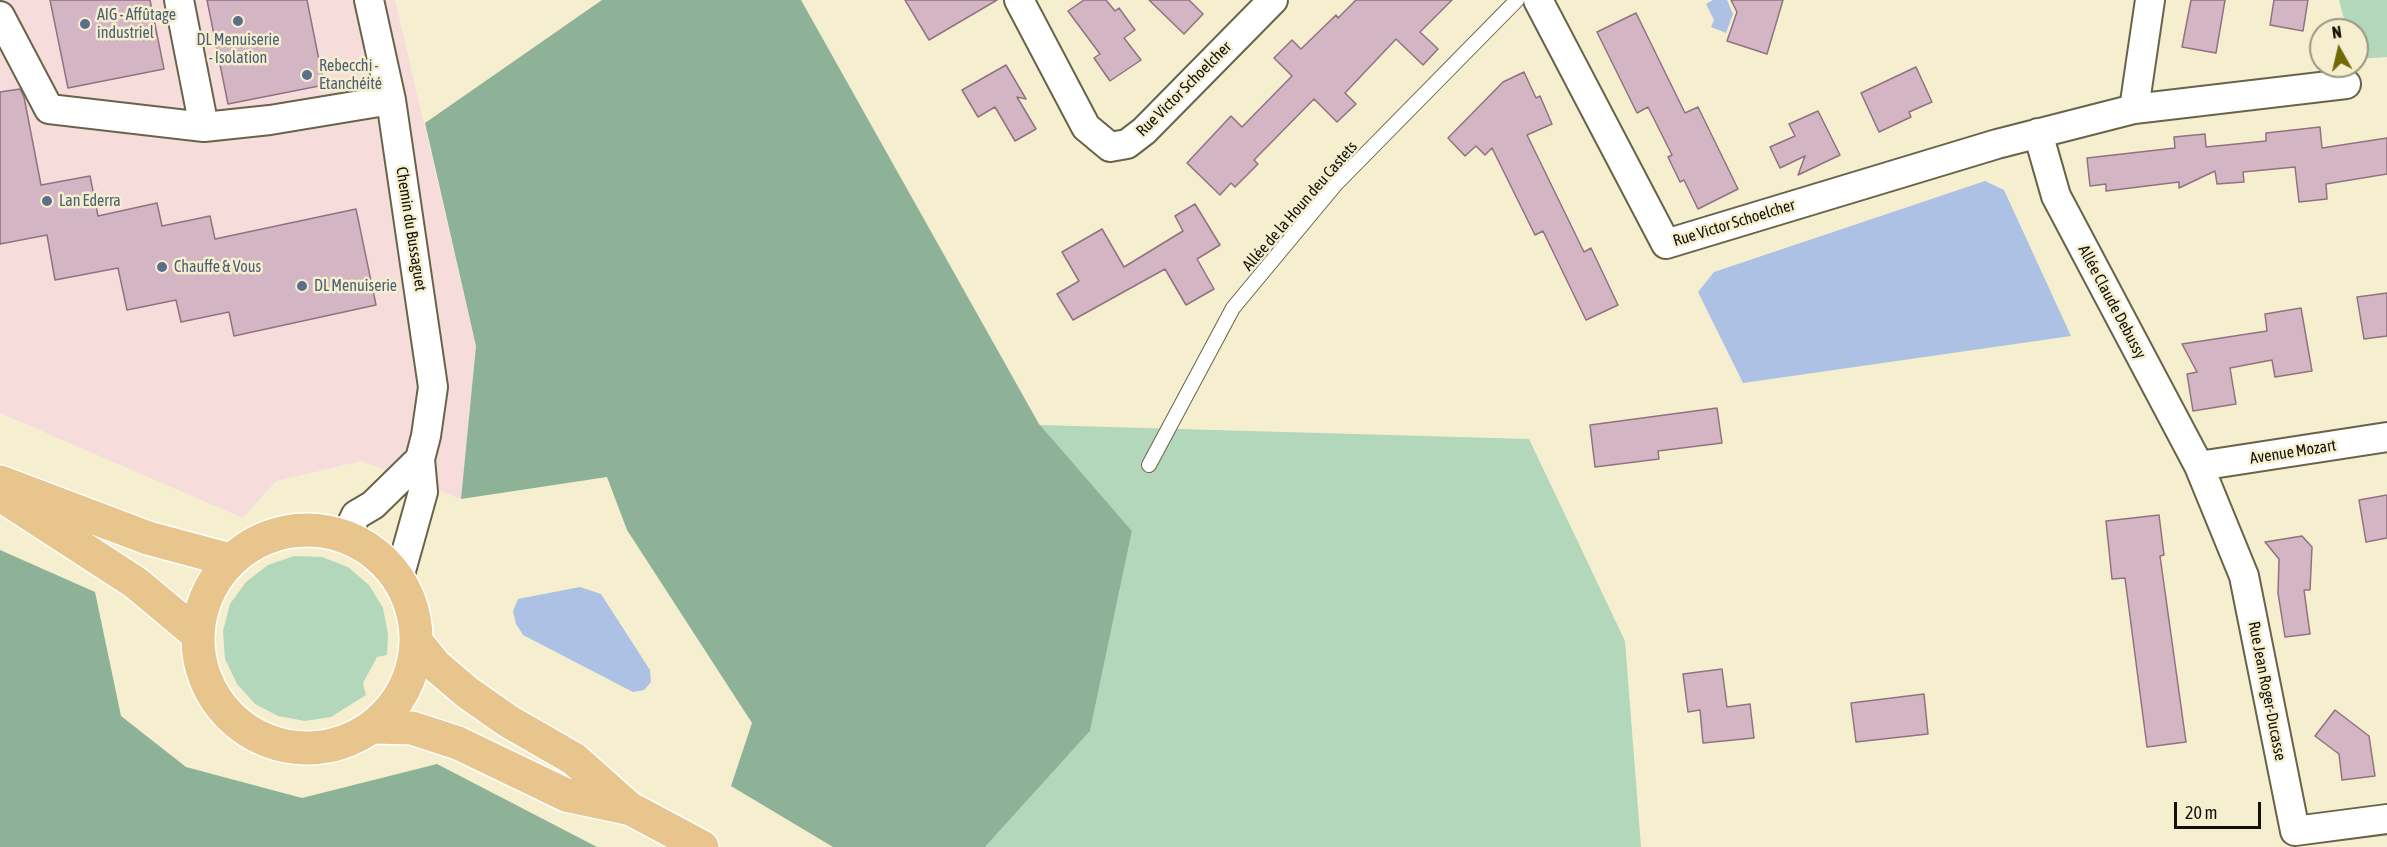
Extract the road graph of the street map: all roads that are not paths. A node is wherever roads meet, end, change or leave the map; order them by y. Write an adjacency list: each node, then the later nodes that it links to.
1 (179, 0): 12 (street)
2 (369, 0): 10 (street, Chemin du Bussaguet)
3 (1019, 0): 4 (street, Rue Victor Schoelcher)
4 (1273, 0)
5 (1517, 0): 16 (lane, Allée de la Houn deu Castets)
6 (1538, 0): 13 (street, Rue Victor Schoelcher)
7 (2150, 0): 11 (street)
8 (0, 16): 12 (street)
9 (2346, 84): 11 (street)
10 (391, 100): 12 (street); 15 (street, Chemin du Bussaguet)
11 (2134, 109): 13 (street)
12 (204, 127)
13 (2038, 133): 17 (street, Allée Claude Debussy)
14 (2387, 437): 17 (street, Avenue Mozart)
15 (420, 459): 20 (street); 22 (street)
16 (1149, 465)
17 (2199, 466): 27 (street, Rue Jean Roger-Ducasse)
18 (0, 482): 21 (main road)
19 (0, 495): 23 (main road)
20 (345, 536): 21 (main road); 22 (main road)
21 (230, 560): 23 (main road)
22 (399, 578): 24 (main road)
23 (197, 634): 25 (main road)
24 (418, 644): 25 (main road); 26 (main road)
25 (374, 727): 26 (main road)
26 (629, 808): 28 (main road)
27 (2387, 819)
28 (702, 847)

